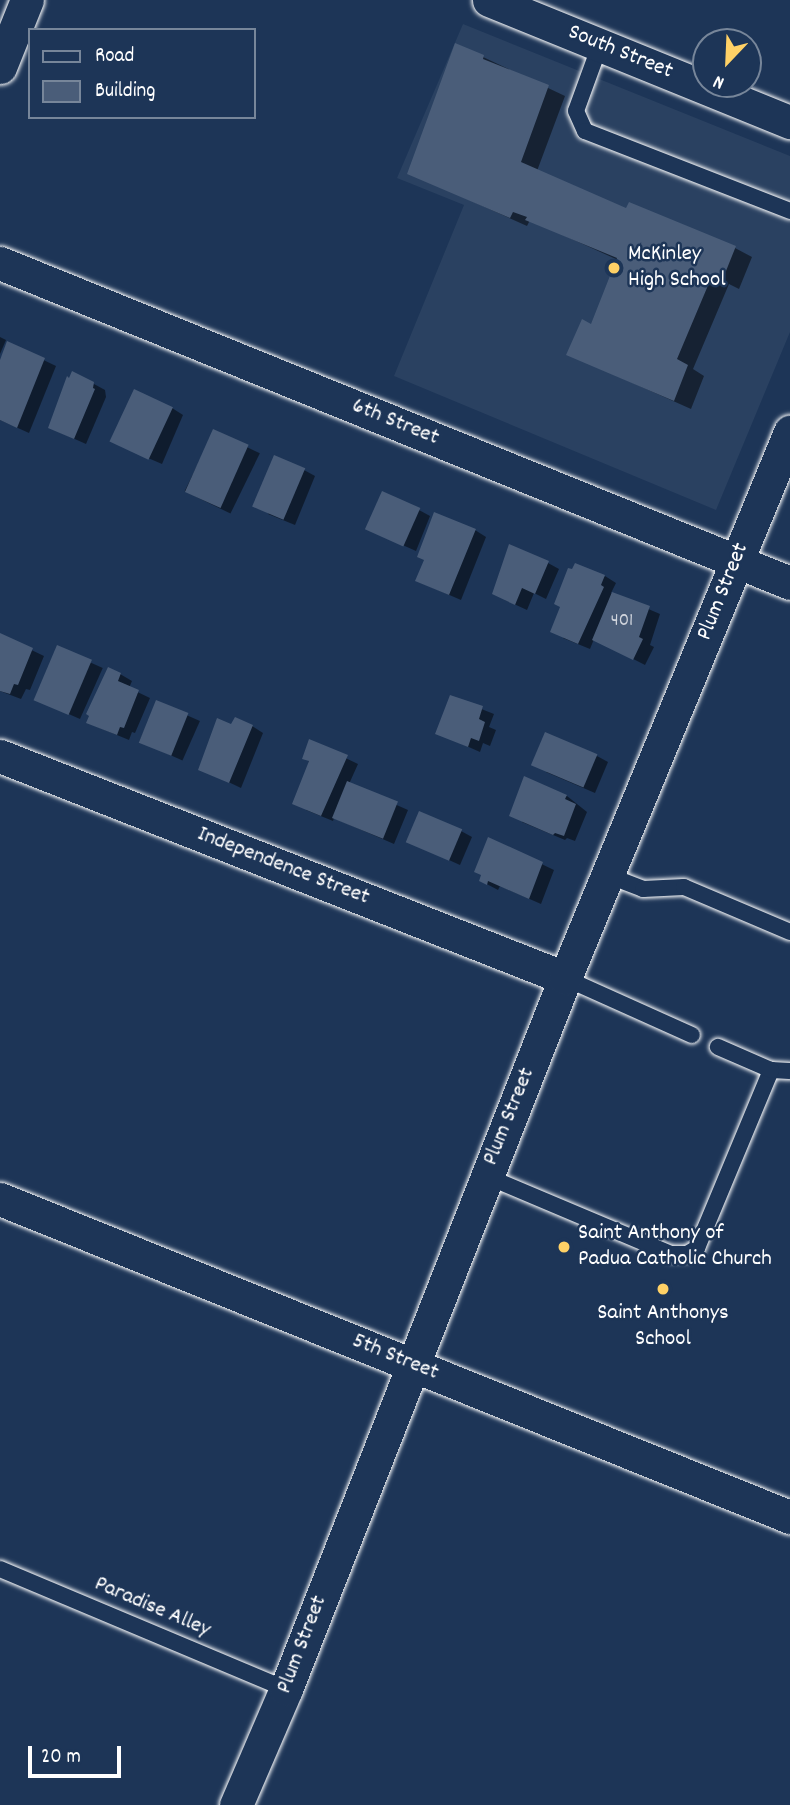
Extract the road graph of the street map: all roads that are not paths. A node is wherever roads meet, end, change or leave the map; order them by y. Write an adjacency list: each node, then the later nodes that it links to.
1 (27, 0): 4 (street)
2 (489, 0): 3 (street, South Street)
3 (600, 45): 5 (street, South Street); 6 (lane)
4 (0, 67)
5 (790, 122)
6 (790, 211)
7 (0, 263): 9 (street, 6th Street)
8 (790, 432): 9 (street, Plum Street)
9 (737, 561): 10 (street, 6th Street); 12 (street, Plum Street)
10 (790, 583)
11 (0, 756): 14 (street, Independence Street)
12 (607, 874): 13 (lane); 14 (street, Plum Street)
13 (790, 932)
14 (565, 978): 15 (lane); 19 (street, Plum Street)
15 (692, 1035)
16 (718, 1046): 17 (lane)
17 (771, 1070): 18 (lane); 19 (lane)
18 (790, 1071)
19 (486, 1176): 21 (street, Plum Street)
20 (0, 1199): 21 (street, 5th Street)
21 (411, 1364): 22 (street, 5th Street); 24 (street, Plum Street)
22 (790, 1517)
23 (0, 1569): 24 (lane, Paradise Alley)
24 (286, 1689): 25 (street, Plum Street)
25 (236, 1805)

